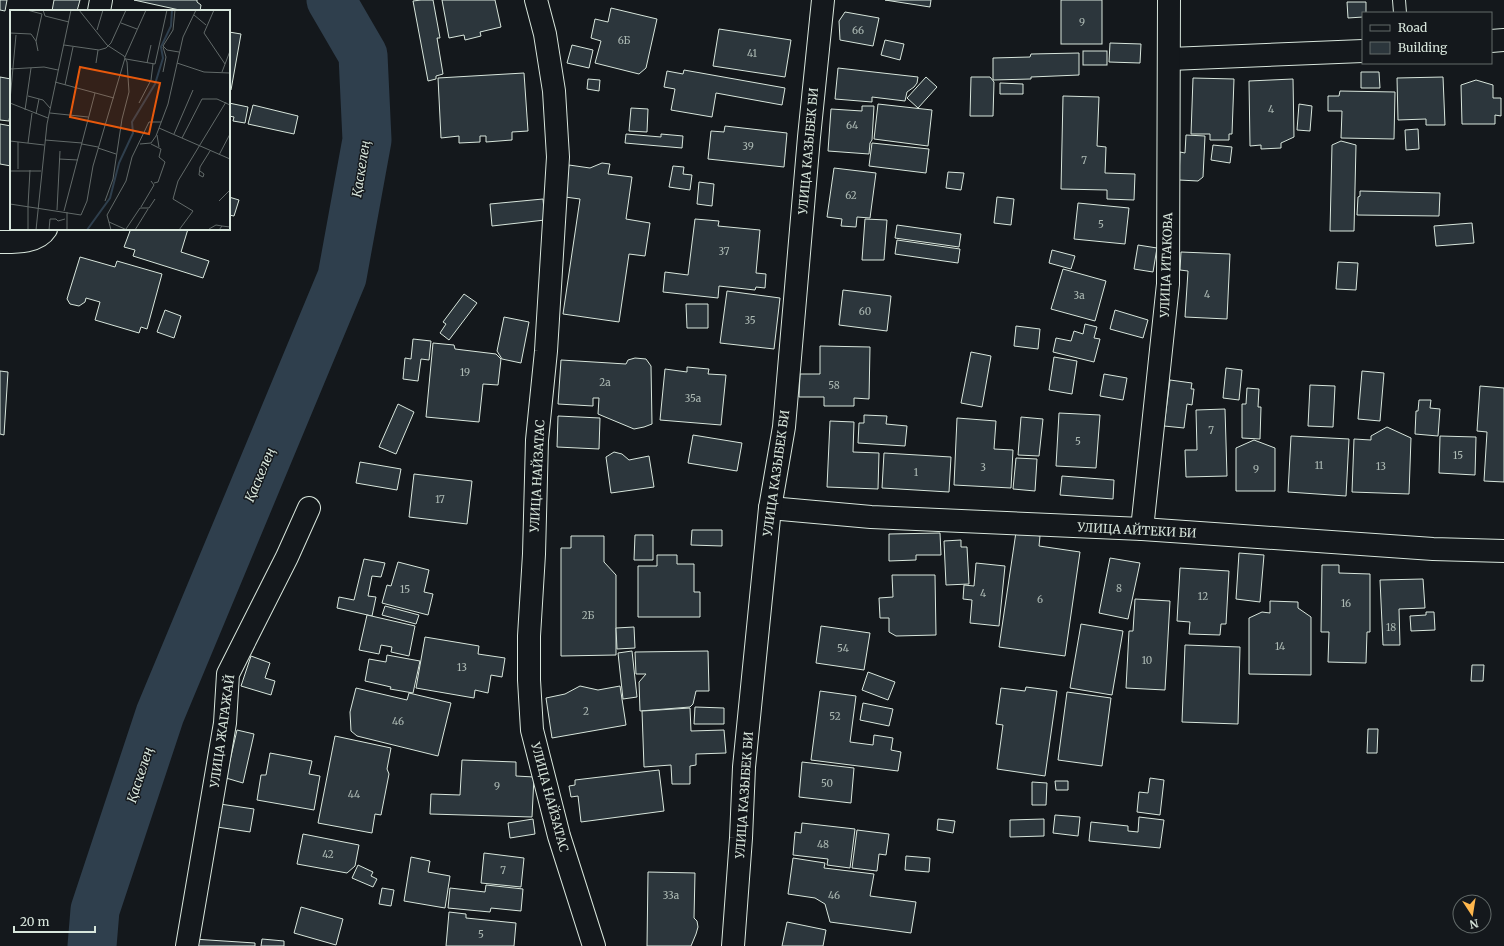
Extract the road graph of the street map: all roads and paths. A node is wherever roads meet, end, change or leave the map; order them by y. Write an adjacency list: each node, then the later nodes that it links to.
1 (101, 0): 6 (street)
2 (536, 0): 19 (street, УЛИЦА НАЙЗАТАС)
3 (823, 0): 15 (street, УЛИЦА КАЗЫБЕК БИ)
4 (1169, 0): 11 (street, УЛИЦА ИТАКОВА)
5 (1399, 0): 7 (lane)
6 (99, 10)
7 (1400, 12)
8 (1504, 40): 9 (street)
9 (1492, 41)
10 (1362, 50): 11 (street)
11 (1170, 60): 16 (street, УЛИЦА ИТАКОВА)
12 (45, 230): 13 (street)
13 (0, 242)
14 (309, 508): 18 (street, УЛИЦА ЖАГАЖАЙ)
15 (770, 508): 16 (street, УЛИЦА АЙТЕКИ БИ); 20 (street, УЛИЦА КАЗЫБЕК БИ)
16 (1142, 529): 17 (street, УЛИЦА АЙТЕКИ БИ)
17 (1504, 551)
18 (187, 946)
19 (594, 946)
20 (733, 946)

